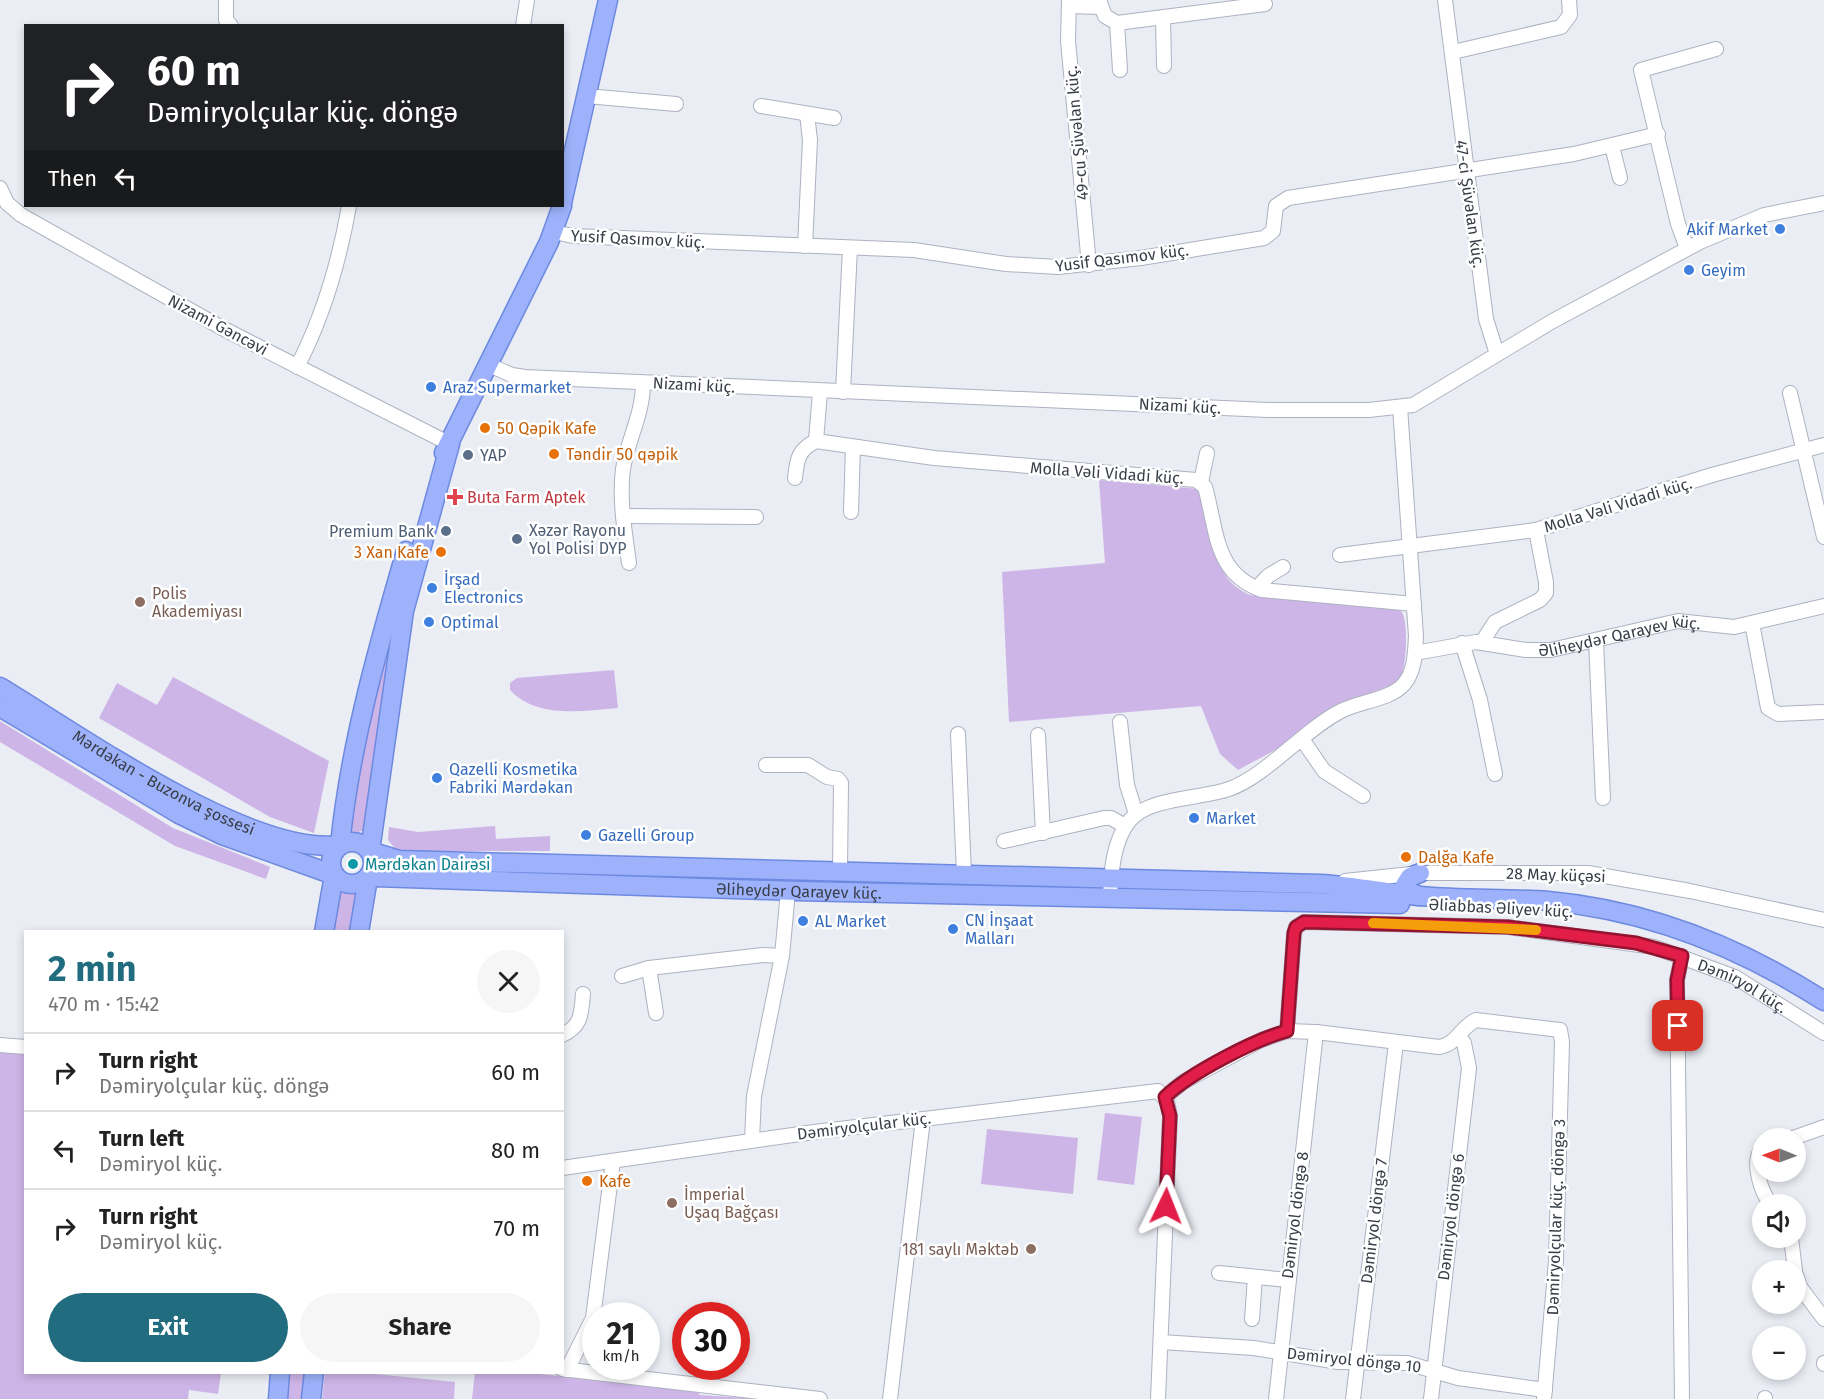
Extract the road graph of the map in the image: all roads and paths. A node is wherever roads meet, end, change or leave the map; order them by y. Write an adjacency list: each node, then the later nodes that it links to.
1 (226, 0): 11 (street)
2 (527, 0): 12 (street)
3 (608, 0): 17 (main road)
4 (1445, 0): 14 (street, 47-ci Şüvəlan küç.)
5 (1569, 0): 14 (street)
6 (1069, 3): 7 (street); 35 (street, 49-cu Şüvəlan küç.)
7 (1100, 3): 10 (street)
8 (1265, 4): 9 (street)
9 (1163, 18): 10 (street); 15 (street)
10 (1117, 23): 16 (street)
11 (229, 24)
12 (523, 24)
13 (1716, 49): 22 (street)
14 (1453, 52): 24 (street, 47-ci Şüvəlan küç.)
15 (1164, 66)
16 (1120, 70)
17 (587, 96): 18 (street); 27 (main road)
18 (676, 104)
19 (761, 106): 20 (street)
20 (807, 114): 21 (street); 32 (street)
21 (834, 118)
22 (1658, 134): 23 (street, Yusif Qasımov küç.); 34 (street)
23 (1612, 146): 24 (street, Yusif Qasımov küç.); 25 (street)
24 (1465, 171): 35 (street, Yusif Qasımov küç.); 36 (street, 47-ci Şüvəlan küç.)
25 (1620, 178)
26 (0, 188): 38 (street, Nizami Gəncəvi)
27 (564, 195)
28 (1824, 203): 34 (street, Nizami küç.)
29 (349, 207): 38 (street)
30 (561, 207): 31 (main road)
31 (554, 232): 32 (street, Yusif Qasımov küç.); 37 (main road)
32 (805, 246): 33 (street, Yusif Qasımov küç.)
33 (850, 248): 35 (street, Yusif Qasımov küç.); 41 (street)
34 (1687, 248): 36 (street, Nizami küç.)
35 (1089, 265)
36 (1497, 354): 43 (street, Nizami küç.)
37 (489, 364): 39 (street, Nizami küç.); 45 (main road)
38 (297, 367): 45 (street, Nizami Gəncəvi)
39 (643, 383): 40 (street, Nizami küç.); 53 (street)
40 (820, 392): 41 (street, Nizami küç.); 44 (street)
41 (843, 392): 43 (street, Nizami küç.)
42 (1790, 393): 48 (street)
43 (1400, 407): 57 (street)
44 (816, 441): 47 (street, Molla Vəli Vidadi küç.); 50 (street)
45 (450, 444): 84 (main road); 85 (main road)
46 (1824, 445): 48 (street, Molla Vəli Vidadi küç.)
47 (853, 447): 51 (street, Molla Vəli Vidadi küç.); 52 (street)
48 (1803, 451): 55 (street, Molla Vəli Vidadi küç.); 56 (street)
49 (1207, 453): 51 (street)
50 (795, 478)
51 (1201, 482): 61 (street, Molla Vəli Vidadi küç.)
52 (851, 512)
53 (623, 516): 54 (street); 59 (street)
54 (756, 517)
55 (1536, 530): 57 (street, Molla Vəli Vidadi küç.); 66 (street)
56 (1824, 537)
57 (1409, 548): 58 (street, Molla Vəli Vidadi küç.); 62 (street)
58 (1340, 555)
59 (629, 563)
60 (1283, 567): 61 (street)
61 (1257, 588): 62 (street, Molla Vəli Vidadi küç.)
62 (1414, 604): 68 (street)
63 (1824, 606): 64 (street, Əliheydər Qarayev küç.)
64 (1752, 623): 65 (street, Əliheydər Qarayev küç.); 71 (street)
65 (1596, 641): 66 (street, Əliheydər Qarayev küç.); 79 (street)
66 (1482, 642): 67 (street, Əliheydər Qarayev küç.)
67 (1462, 643): 68 (street, Əliheydər Qarayev küç.); 77 (street)
68 (1415, 653): 75 (street)
69 (0, 687): 84 (main road, Mərdəkan - Buzonva şossesi)
70 (0, 707): 90 (main road)
71 (1822, 712)
72 (1120, 722): 80 (street)
73 (958, 734): 89 (street)
74 (1038, 735): 82 (street)
75 (1302, 739): 78 (street); 80 (street)
76 (766, 765): 87 (street)
77 (1495, 774)
78 (1363, 796)
79 (1603, 798)
80 (1137, 814): 81 (street)
81 (1125, 826): 82 (street); 92 (street)
82 (1043, 833): 83 (street)
83 (1004, 841)
84 (340, 845): 85 (main road); 90 (main road)
85 (370, 851): 86 (main road, Əliheydər Qarayev küç.); 91 (main road)
86 (589, 865): 87 (main road, Əliheydər Qarayev küç.); 93 (main road)
87 (840, 871): 89 (main road, Əliheydər Qarayev küç.)
88 (1420, 873): 94 (street, 28 May küçəsi); 97 (main road); 100 (street, 28 May küçəsi)
89 (968, 874): 92 (main road, Əliheydər Qarayev küç.); 96 (main road)
90 (334, 875): 91 (main road); 101 (main road)
91 (368, 878): 93 (main road, Əliheydər Qarayev küç.); 102 (main road)
92 (1111, 879): 94 (main road, Əliheydər Qarayev küç.); 98 (street)
93 (588, 884): 95 (main road, Əliheydər Qarayev küç.)
94 (1320, 884): 97 (main road, Dəmiryol küç.); 99 (main road)
95 (788, 891): 96 (main road, Əliheydər Qarayev küç.); 103 (street)
96 (971, 894): 98 (main road, Əliheydər Qarayev küç.)
97 (1419, 896): 108 (main road, Dəmiryol küç.)
98 (1110, 898): 99 (main road, Əliheydər Qarayev küç.)
99 (1229, 901): 109 (main road, Əliabbas Əliyev küç.)
100 (1824, 920)
101 (324, 930)
102 (359, 930)
103 (782, 956): 105 (street); 123 (street)
104 (1682, 956): 111 (street, Dəmiryol küç.); 113 (street, Dəmiryol küç.); 148 (street)
105 (649, 968): 106 (street); 110 (street)
106 (622, 976)
107 (583, 994): 114 (street)
108 (1824, 1001)
109 (1824, 1008)
110 (656, 1013)
111 (1287, 1031): 112 (street); 119 (street)
112 (1316, 1032): 116 (street); 128 (street, Dəmiryol döngə 8)
113 (1824, 1033)
114 (564, 1034)
115 (1459, 1037): 116 (street); 136 (street, Dəmiryol döngə 6); 139 (street, Dəmiryolçular küç. döngə 3)
116 (1396, 1043): 134 (street, Dəmiryol döngə 7)
117 (0, 1045): 118 (street)
118 (24, 1047)
119 (1165, 1097): 120 (street, Dəmiryolçular küç.); 132 (street)
120 (923, 1119): 123 (street, Dəmiryolçular küç.); 143 (street)
121 (1824, 1126): 122 (street)
122 (1806, 1133)
123 (752, 1140): 124 (street, Dəmiryolçular küç.)
124 (613, 1161): 125 (street, Dəmiryolçular küç.); 135 (street)
125 (564, 1168)
126 (1219, 1273): 127 (street)
127 (1255, 1277): 128 (street); 131 (street)
128 (1288, 1280): 133 (street, Dəmiryol döngə 8)
129 (1806, 1295): 130 (street)
130 (1824, 1318)
131 (1252, 1319)
132 (1161, 1342): 133 (street, Dəmiryol döngə 10); 144 (street)
133 (1280, 1353): 134 (street, Dəmiryol döngə 10); 145 (street, Dəmiryol döngə 8)
134 (1357, 1361): 136 (street, Dəmiryol döngə 10); 146 (street, Dəmiryol döngə 7)
135 (565, 1369): 142 (street)
136 (1433, 1369): 139 (street, Dəmiryol döngə 10); 147 (street, Dəmiryol döngə 6)
137 (280, 1374): 140 (main road)
138 (314, 1374): 141 (main road)
139 (1544, 1395)
140 (278, 1399)
141 (311, 1399)
142 (820, 1399)
143 (890, 1399)
144 (1158, 1399)
145 (1276, 1399)
146 (1353, 1399)
147 (1431, 1399)
148 (1682, 1399)

